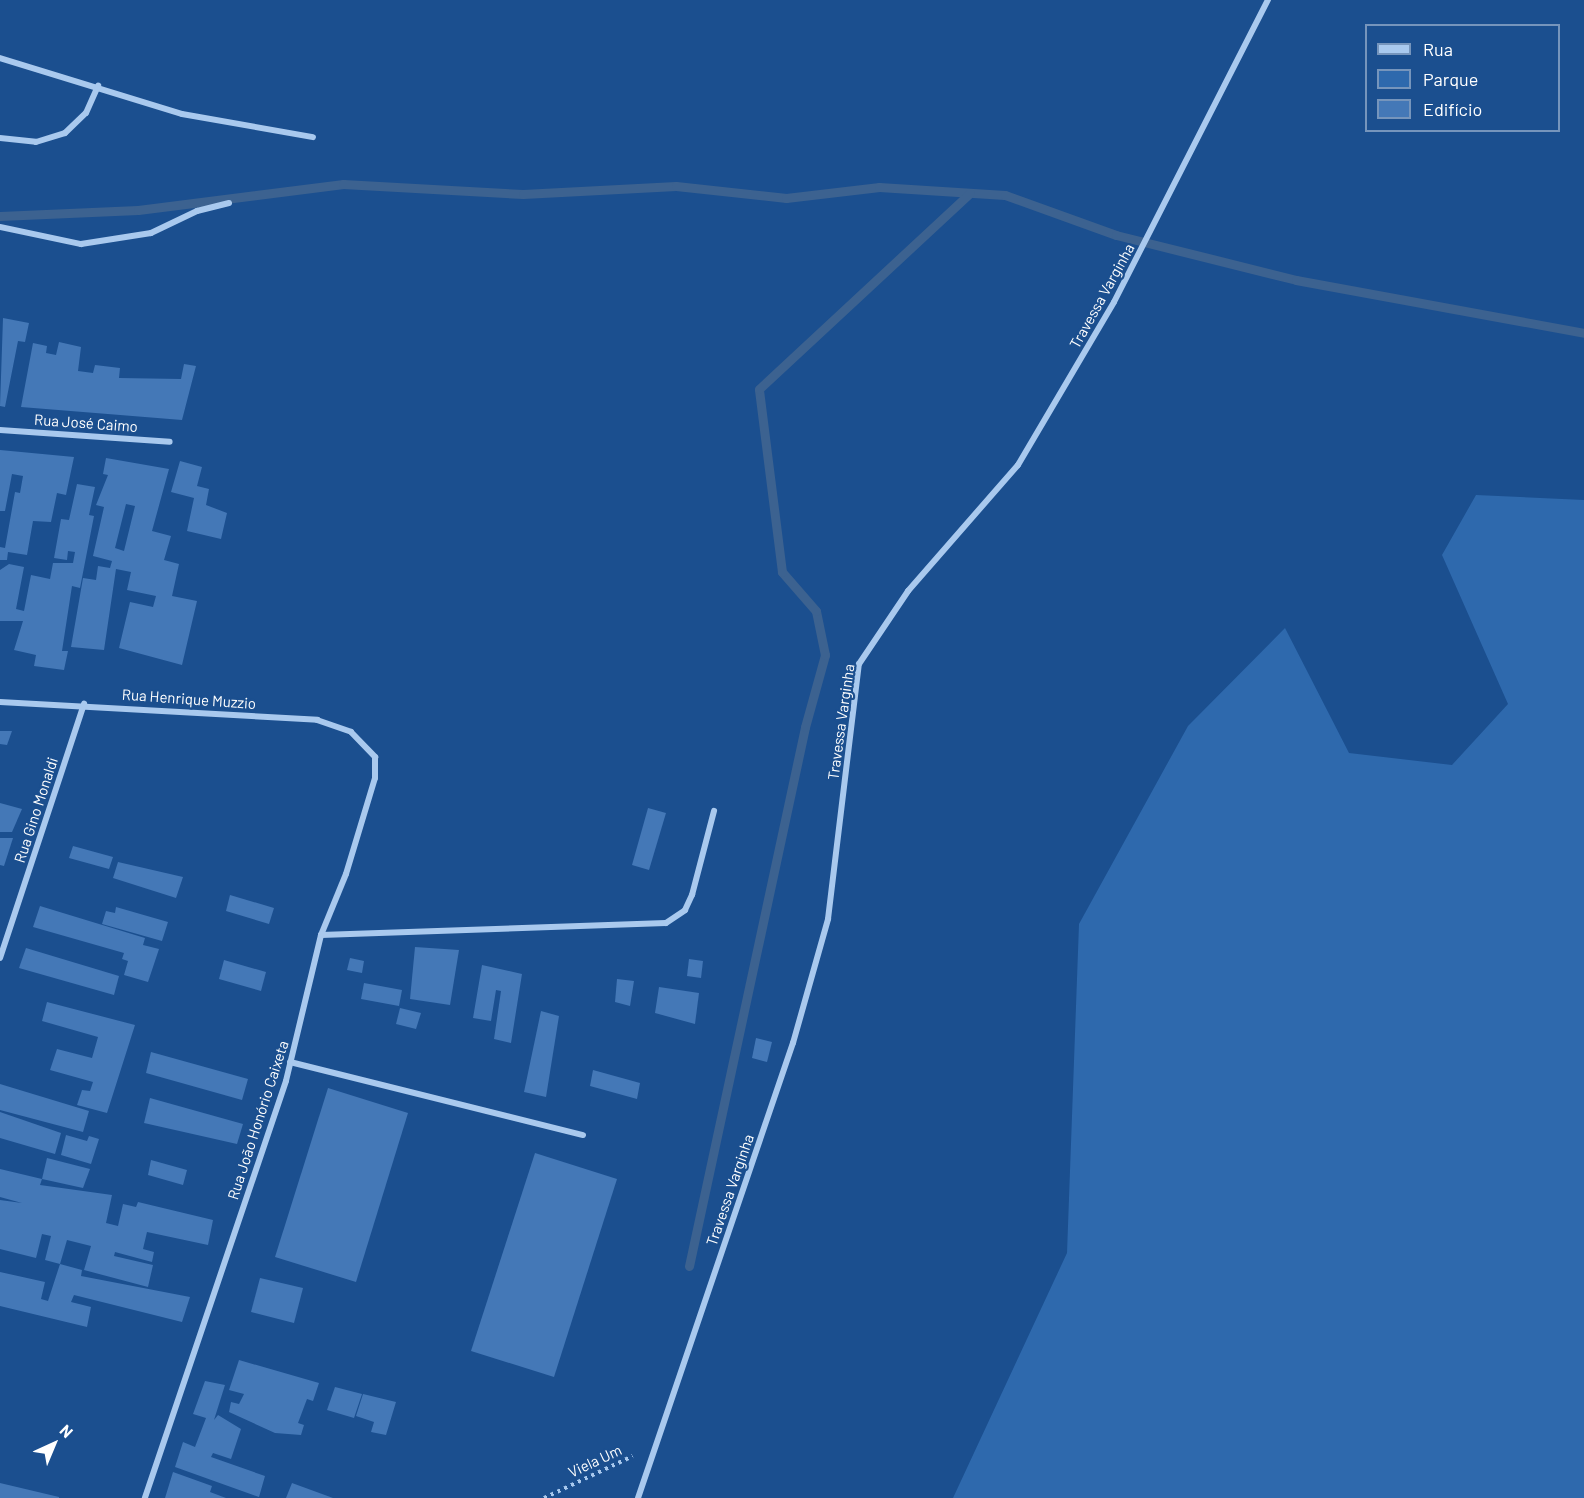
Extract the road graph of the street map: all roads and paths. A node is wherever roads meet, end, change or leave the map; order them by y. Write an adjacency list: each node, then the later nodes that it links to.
1 (1268, 0): 18 (street, Travessa Varginha)
2 (0, 58): 3 (street)
3 (98, 86): 4 (street); 5 (street)
4 (313, 137)
5 (0, 138)
6 (229, 203): 7 (street)
7 (0, 227)
8 (0, 430): 9 (street, Rua José Caimo)
9 (170, 442)
10 (0, 702): 11 (street, Rua Henrique Muzzio)
11 (84, 704): 12 (street, Rua Henrique Muzzio); 15 (street, Rua Gino Monaldi)
12 (369, 747): 14 (street, Rua João Honório Caixeta)
13 (714, 811): 14 (street)
14 (321, 935): 16 (street, Rua João Honório Caixeta)
15 (0, 958)
16 (290, 1062): 17 (street); 19 (street, Rua João Honório Caixeta)
17 (583, 1135)
18 (656, 1445): 20 (path, Viela Um); 21 (street, Travessa Varginha)
19 (145, 1498)
20 (544, 1498)
21 (638, 1498)

